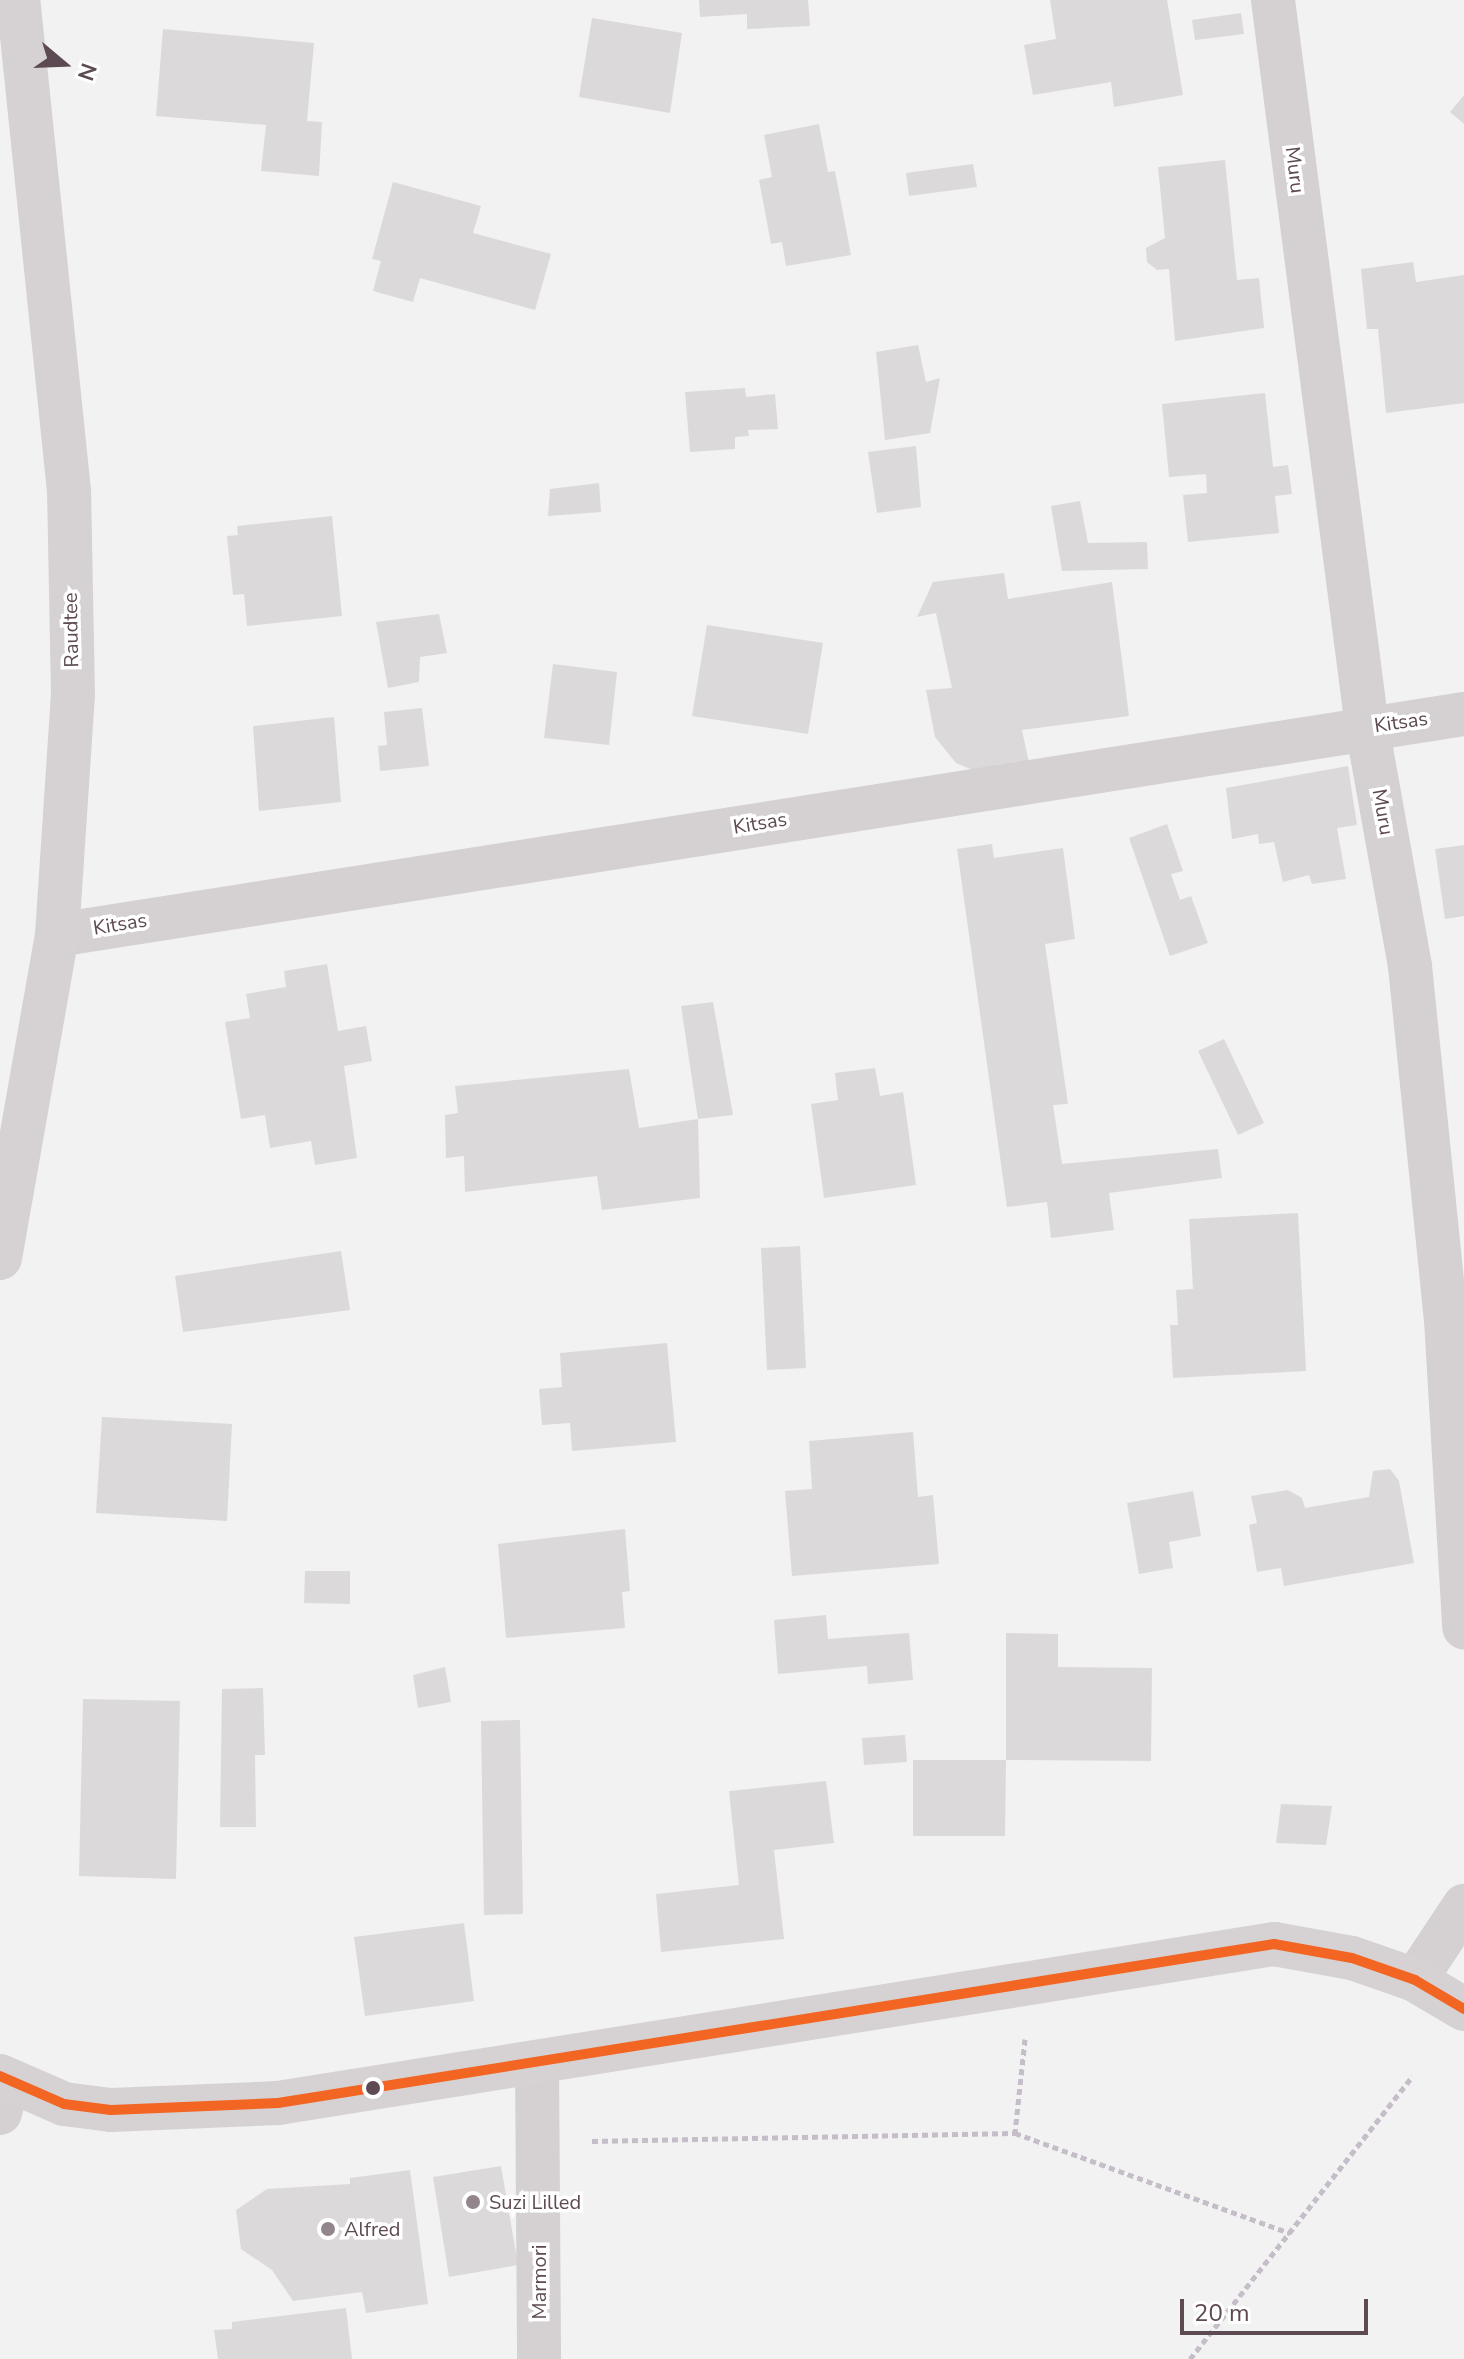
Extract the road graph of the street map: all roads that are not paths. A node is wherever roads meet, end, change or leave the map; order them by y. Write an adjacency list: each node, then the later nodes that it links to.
1 (18, 0): 5 (street, Raudtee)
2 (1273, 0): 4 (street, Muru)
3 (1464, 714): 4 (street, Kitsas)
4 (1367, 727): 5 (street, Kitsas); 7 (street, Muru)
5 (57, 935): 6 (street, Raudtee)
6 (0, 1258)
7 (1464, 1627)
8 (1464, 1906): 9 (street)
9 (1415, 1980): 10 (street); 11 (street)
10 (1464, 2009)
11 (537, 2062): 12 (street); 13 (street, Marmori)
12 (3, 2090)
13 (539, 2359)

